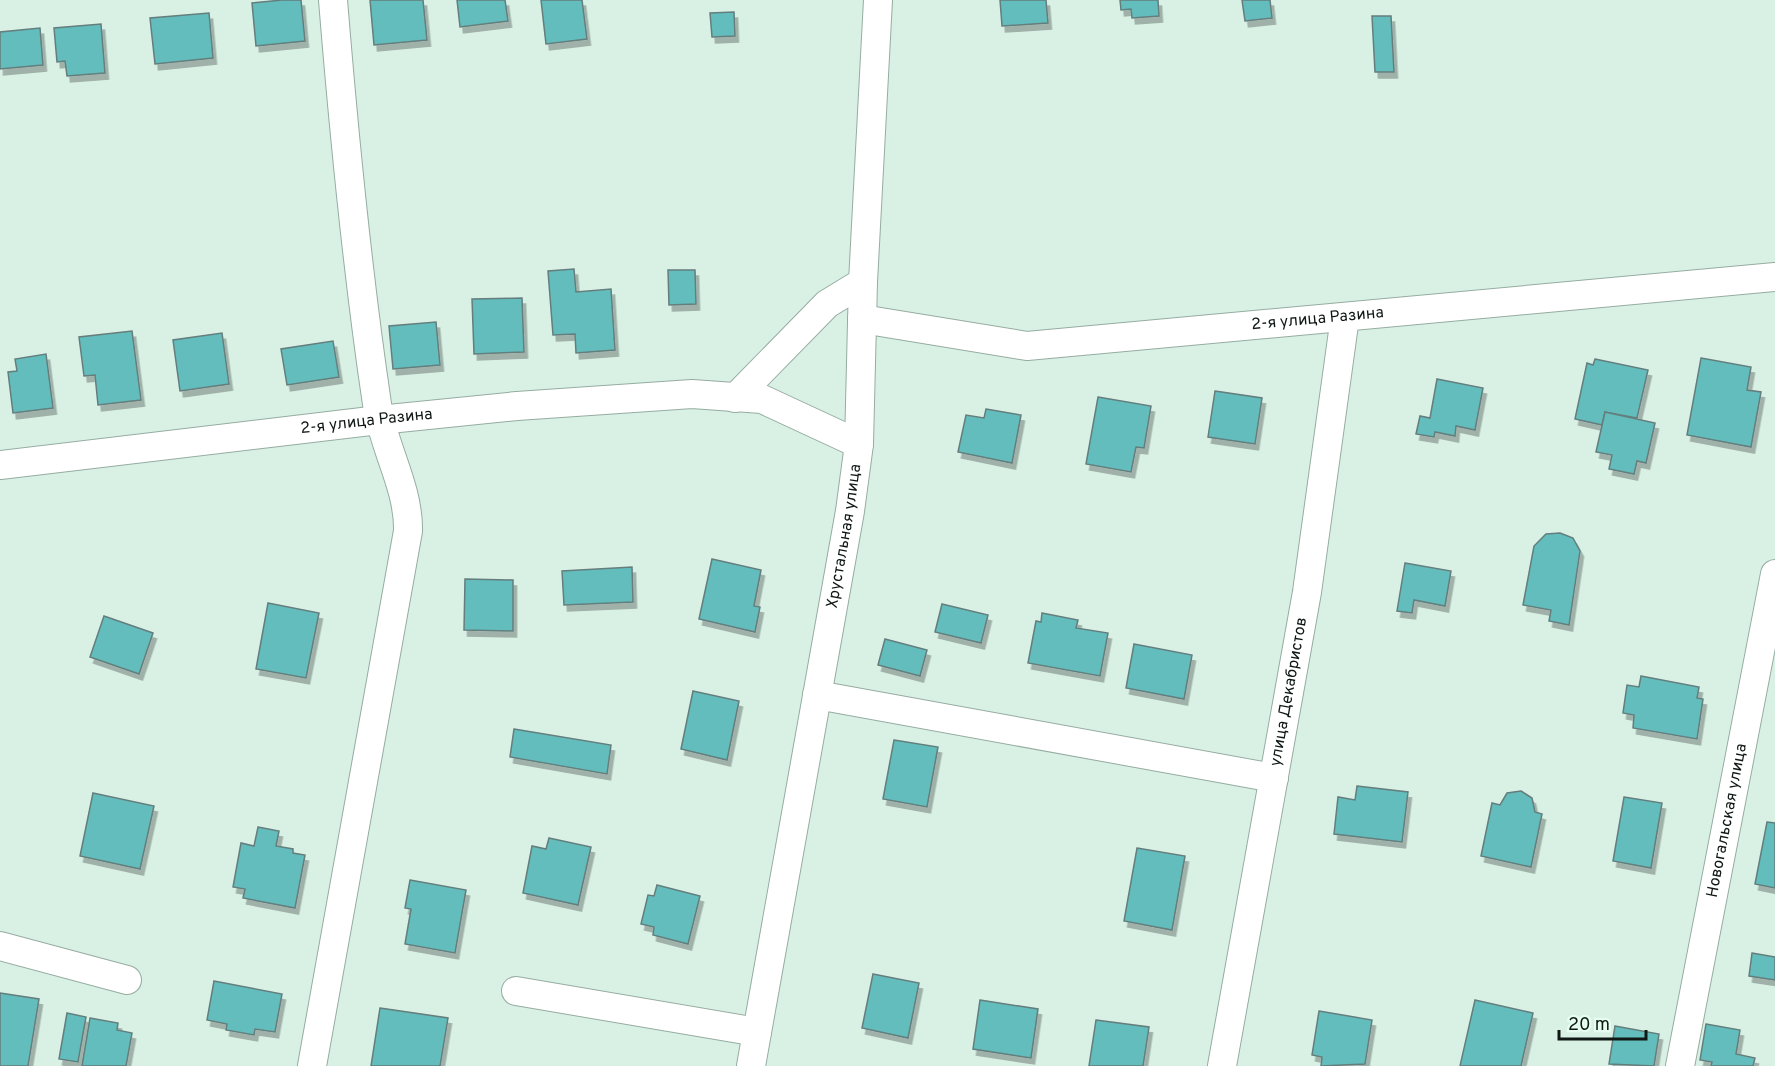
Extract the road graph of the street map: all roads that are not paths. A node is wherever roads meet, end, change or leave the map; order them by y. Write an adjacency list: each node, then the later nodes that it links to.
1 (333, 0): 8 (street)
2 (878, 0): 4 (street, Хрустальная улица)
3 (1775, 277): 5 (street, 2-я улица Разина)
4 (863, 282): 6 (street, Хрустальная улица); 7 (street)
5 (1345, 317): 6 (street, 2-я улица Разина); 13 (street, улица Декабристов)
6 (862, 319): 9 (street, Хрустальная улица)
7 (735, 398): 8 (street, 2-я улица Разина); 9 (street, 2-я улица Разина)
8 (379, 420): 10 (street, 2-я улица Разина); 18 (street)
9 (859, 444): 12 (street, Хрустальная улица)
10 (0, 465)
11 (1775, 574): 21 (street, Новогальская улица)
12 (817, 695): 13 (street); 17 (street, Хрустальная улица)
13 (1274, 778): 20 (street, улица Декабристов)
14 (0, 946): 15 (street)
15 (127, 980)
16 (516, 991): 17 (street)
17 (757, 1032): 19 (street, Хрустальная улица)
18 (312, 1066)
19 (751, 1066)
20 (1222, 1066)
21 (1680, 1066)

